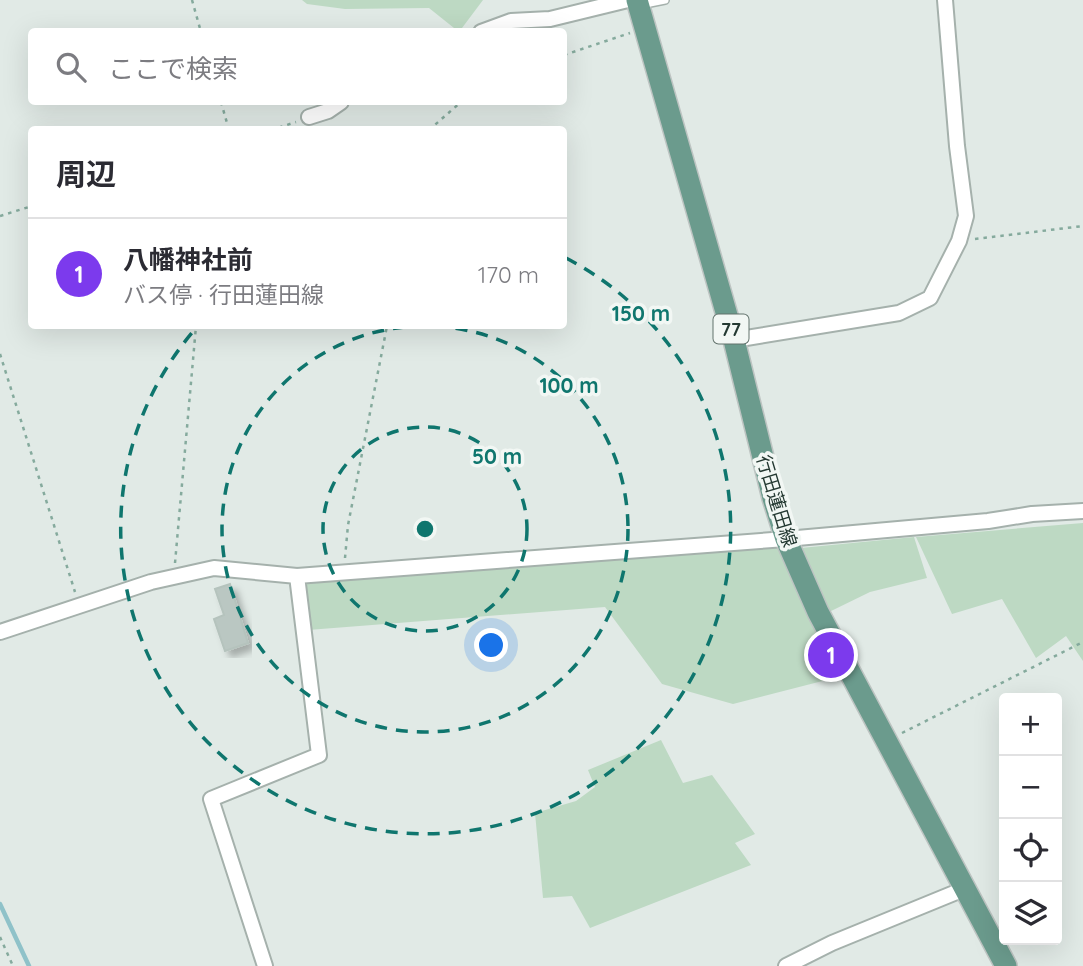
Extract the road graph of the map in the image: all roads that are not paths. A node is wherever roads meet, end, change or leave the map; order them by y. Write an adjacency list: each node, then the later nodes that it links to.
1 (665, 0): 3 (lane)
2 (945, 0): 7 (street)
3 (635, 2): 4 (street); 7 (main road, 行田蓮田線 / 77)
4 (492, 28)
5 (337, 105): 6 (street)
6 (309, 117)
7 (734, 340): 9 (main road, 行田蓮田線 / 77)
8 (1083, 511): 9 (street)
9 (786, 539): 10 (street); 12 (main road, 行田蓮田線 / 77)
10 (297, 576): 11 (street); 13 (street)
11 (0, 632)
12 (964, 889): 14 (street); 15 (main road, 行田蓮田線 / 77)
13 (265, 966)
14 (786, 966)
15 (1006, 966)

